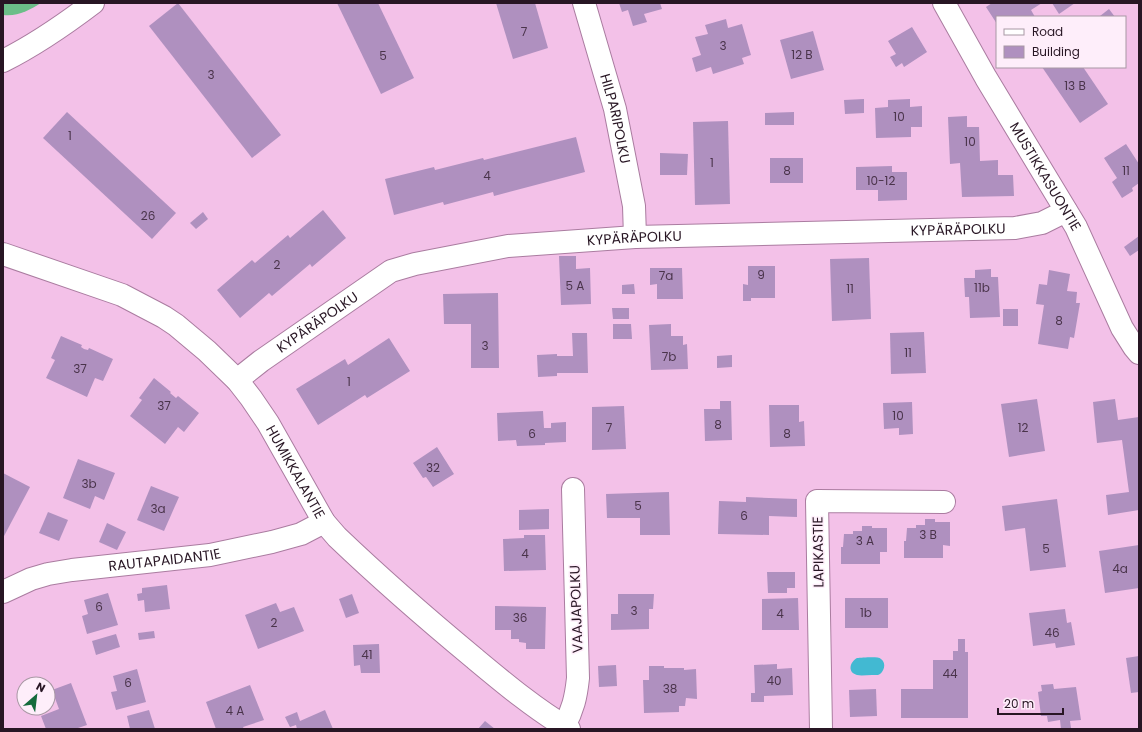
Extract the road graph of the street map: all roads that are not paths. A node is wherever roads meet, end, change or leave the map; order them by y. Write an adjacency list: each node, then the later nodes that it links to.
1 (93, 3): 4 (street)
2 (584, 3): 6 (street, HILPARIPOLKU)
3 (944, 3): 5 (street, MUSTIKKASUONTIE)
4 (3, 61)
5 (1066, 211): 6 (street, KYPÄRÄPOLKU); 8 (street, MUSTIKKASUONTIE)
6 (634, 237): 9 (street, KYPÄRÄPOLKU)
7 (3, 254): 9 (street, HUMIKKALANTIE)
8 (1139, 353)
9 (237, 380): 12 (street, HUMIKKALANTIE)
10 (573, 489): 14 (street, VAAJAPOLKU)
11 (944, 502): 15 (street, LAPIKASTIE)
12 (324, 522): 13 (street, RAUTAPAIDANTIE); 14 (street, HUMIKKALANTIE)
13 (3, 592)
14 (567, 728)
15 (821, 729)

